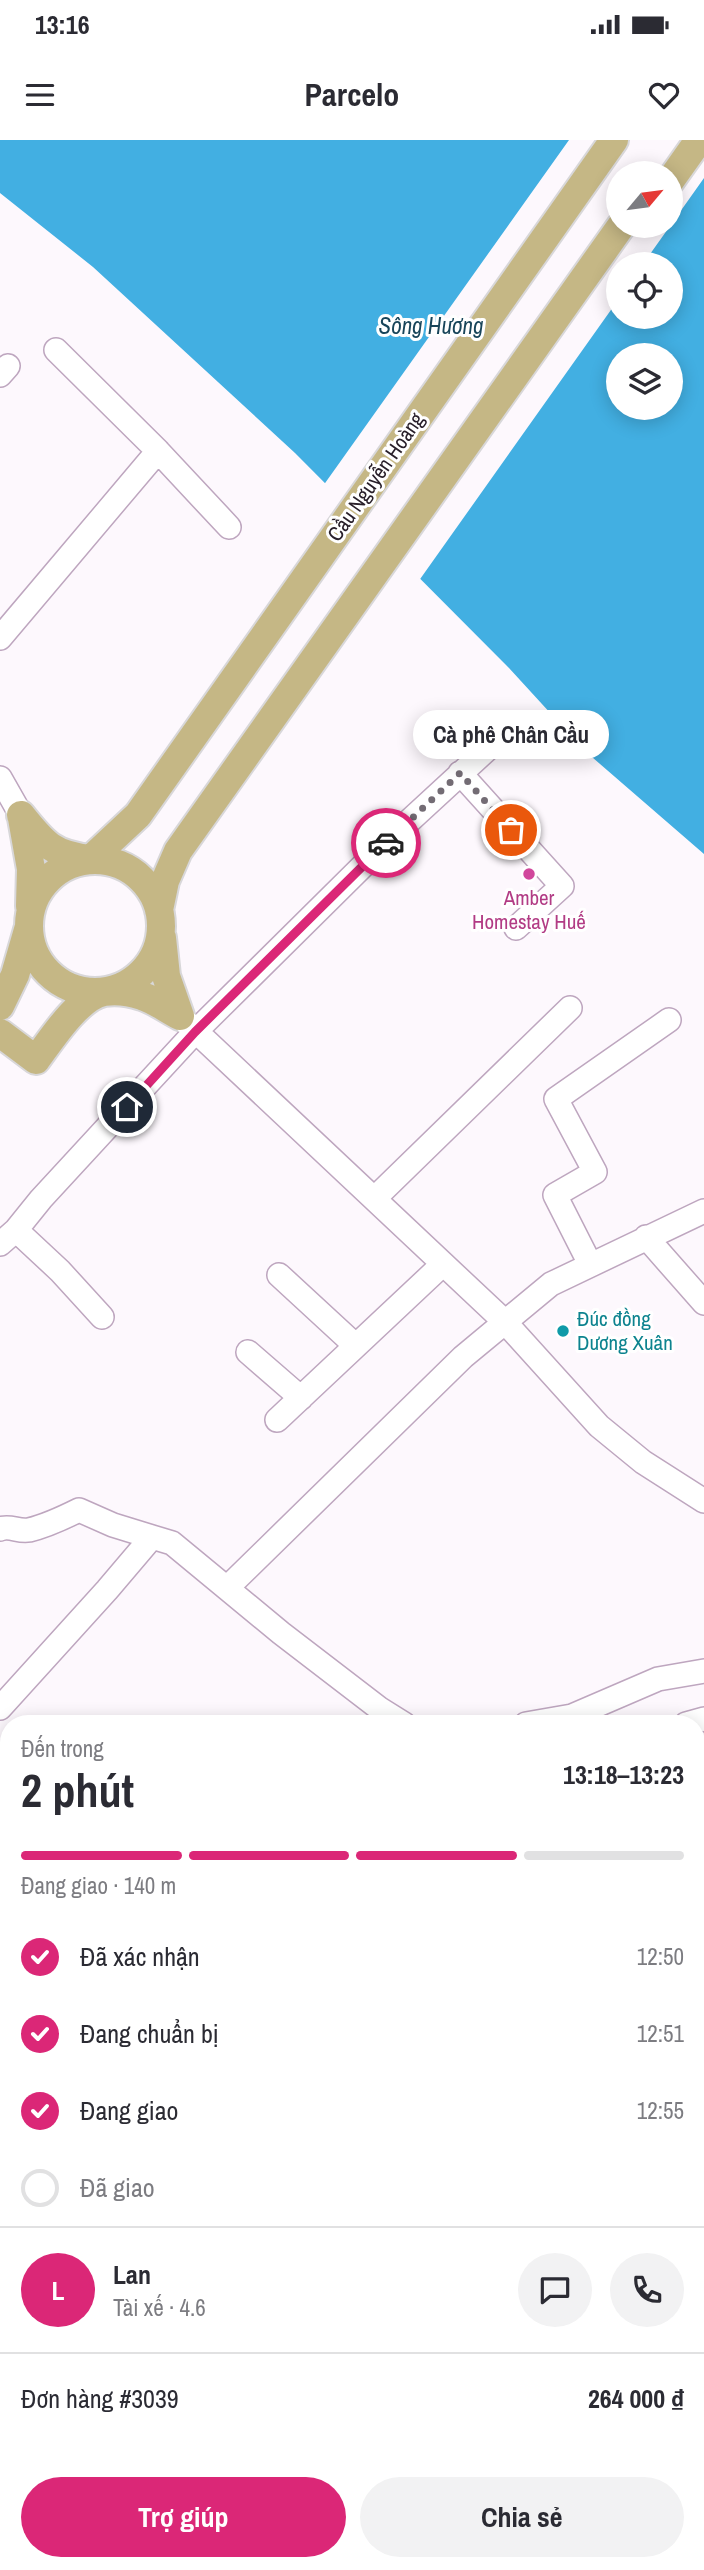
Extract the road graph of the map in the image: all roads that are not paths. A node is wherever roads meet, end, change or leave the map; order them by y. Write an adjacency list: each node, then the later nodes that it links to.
1 (596, 140): 12 (main road, Cầu Nguyễn Hoàng)
2 (614, 140): 12 (main road, Cầu Nguyễn Hoàng)
3 (681, 140): 5 (main road)
4 (699, 140): 6 (main road)
5 (666, 161)
6 (683, 163)
7 (613, 238): 14 (main road)
8 (630, 238): 14 (main road)
9 (56, 350): 10 (street)
10 (158, 451): 11 (street); 13 (street)
11 (229, 527)
12 (263, 625): 19 (main road, Cầu Nguyễn Hoàng)
13 (0, 638)
14 (315, 671): 21 (main road)
15 (507, 731): 16 (street)
16 (460, 773): 22 (street); 27 (street)
17 (0, 778): 18 (street)
18 (21, 815): 19 (main road); 20 (main road)
19 (91, 859): 20 (main road); 21 (main road)
20 (29, 920): 23 (main road); 24 (main road)
21 (160, 921): 23 (main road); 27 (main road)
22 (516, 928)
23 (102, 992): 27 (main road); 28 (main road)
24 (0, 1006)
25 (570, 1008): 29 (street)
26 (668, 1020): 33 (street)
27 (188, 1024): 29 (street); 31 (street)
28 (0, 1032)
29 (374, 1198): 34 (street)
30 (704, 1211): 32 (street)
31 (8, 1237): 37 (street)
32 (646, 1237): 33 (street); 36 (street)
33 (590, 1264): 38 (street)
34 (442, 1265): 38 (street); 39 (street)
35 (279, 1275): 39 (street)
36 (704, 1303)
37 (102, 1317)
38 (505, 1321): 43 (street); 46 (street)
39 (356, 1346): 41 (street)
40 (247, 1352): 41 (street)
41 (301, 1398): 42 (street)
42 (277, 1420)
43 (704, 1500)
44 (0, 1528): 45 (street)
45 (152, 1536): 46 (street); 48 (street)
46 (227, 1588): 49 (street)
47 (704, 1671): 50 (street)
48 (0, 1708)
49 (390, 1715)
50 (574, 1715)

